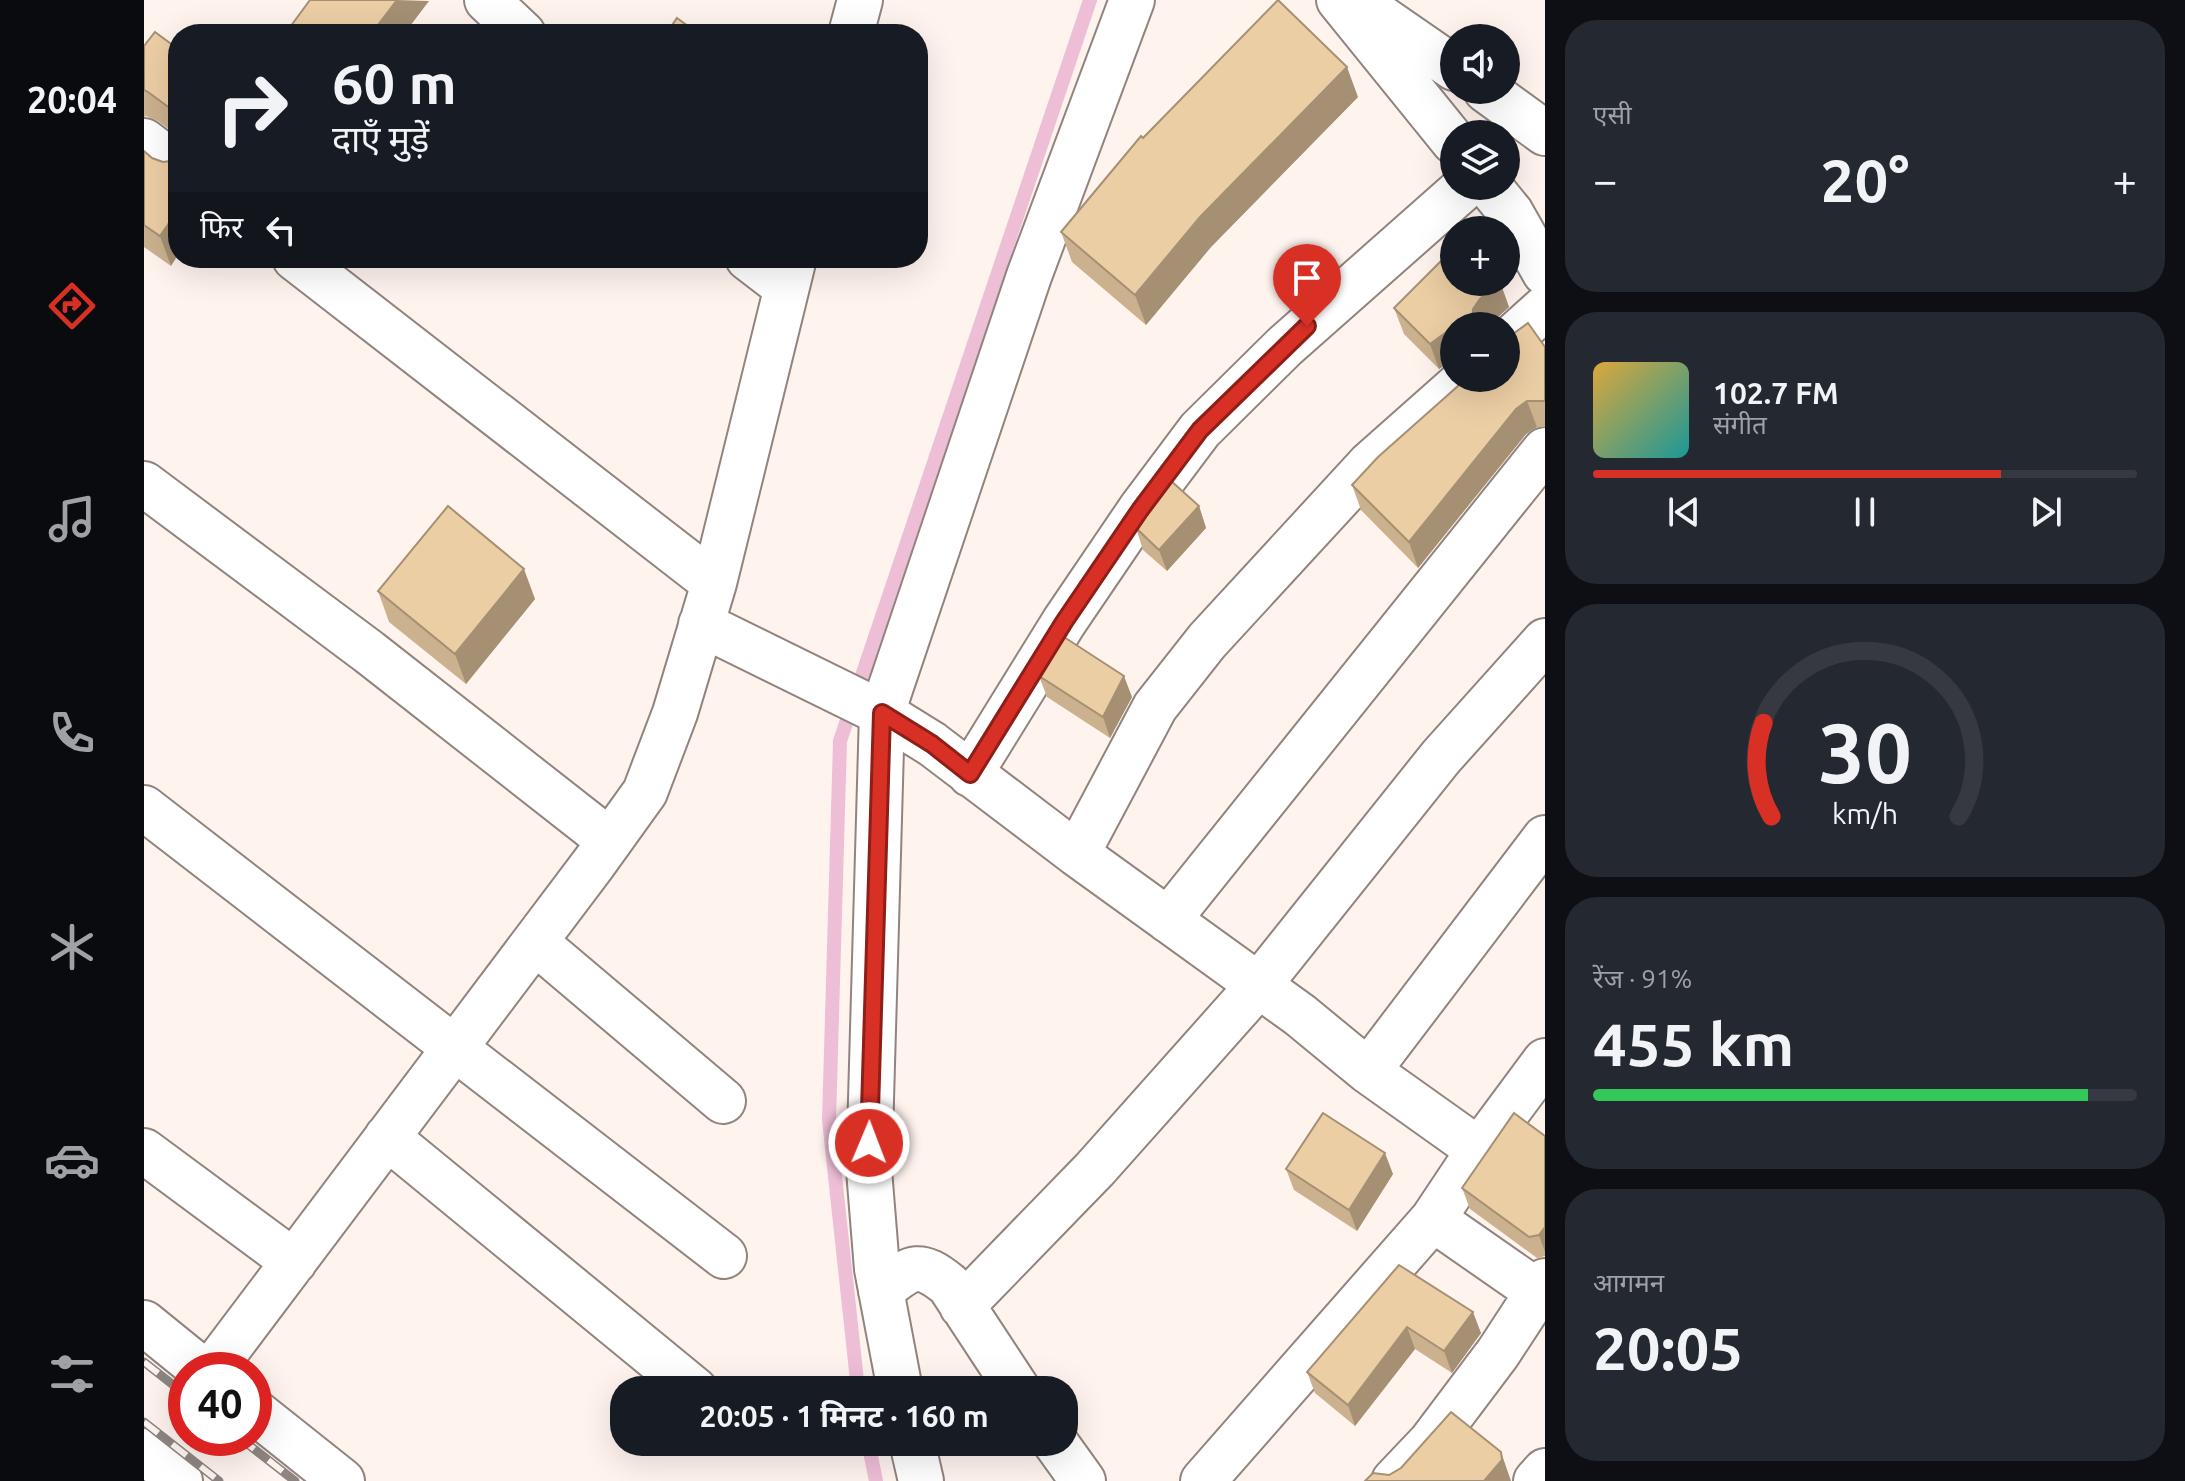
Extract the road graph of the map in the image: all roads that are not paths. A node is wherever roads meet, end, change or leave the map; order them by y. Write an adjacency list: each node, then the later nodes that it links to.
1 (487, 0): 6 (street)
2 (860, 0): 7 (street)
3 (1132, 0): 27 (street)
4 (1339, 0): 10 (street)
5 (1357, 0): 8 (street)
6 (512, 24)
7 (854, 24)
8 (1440, 58)
9 (1505, 104): 11 (street)
10 (1440, 125)
11 (1545, 133)
12 (144, 141): 13 (street)
13 (168, 159)
14 (1450, 200): 28 (street)
15 (1500, 200): 18 (street)
16 (308, 268): 24 (street)
17 (790, 273): 24 (street)
18 (1545, 273)
19 (1545, 308): 20 (street)
20 (1520, 330)
21 (1451, 392): 32 (street)
22 (1545, 450): 33 (street)
23 (144, 484): 31 (street)
24 (714, 583): 25 (street)
25 (701, 624): 27 (street); 31 (street)
26 (1545, 641): 35 (street)
27 (862, 703): 28 (street); 46 (street)
28 (970, 774): 32 (street)
29 (144, 808): 36 (street)
30 (1545, 838): 38 (street)
31 (610, 841): 34 (street)
32 (1077, 854): 33 (street)
33 (1168, 920): 35 (street)
34 (535, 942): 36 (street); 39 (street)
35 (1258, 986): 38 (street); 48 (street)
36 (455, 1049): 40 (street); 44 (street)
37 (1545, 1061): 41 (street)
38 (1368, 1071): 41 (street)
39 (723, 1101)
40 (387, 1137): 45 (street); 52 (street)
41 (1479, 1150): 43 (street)
42 (144, 1151): 45 (street)
43 (1433, 1219): 47 (street); 64 (street)
44 (724, 1256)
45 (294, 1262): 51 (street)
46 (881, 1290): 48 (street); 53 (street)
47 (1542, 1290): 65 (street)
48 (962, 1306): 54 (street)
49 (144, 1323): 50 (street)
50 (180, 1352)
51 (226, 1352)
52 (678, 1376)
53 (897, 1376)
54 (1009, 1376)
55 (272, 1425): 61 (street)
56 (144, 1451): 60 (street)
57 (915, 1456): 62 (street)
58 (1065, 1456): 63 (street)
59 (1545, 1471): 66 (street)
60 (180, 1481)
61 (342, 1481)
62 (921, 1481)
63 (1083, 1481)
64 (1203, 1481)
65 (1394, 1481)
66 (1536, 1481)

